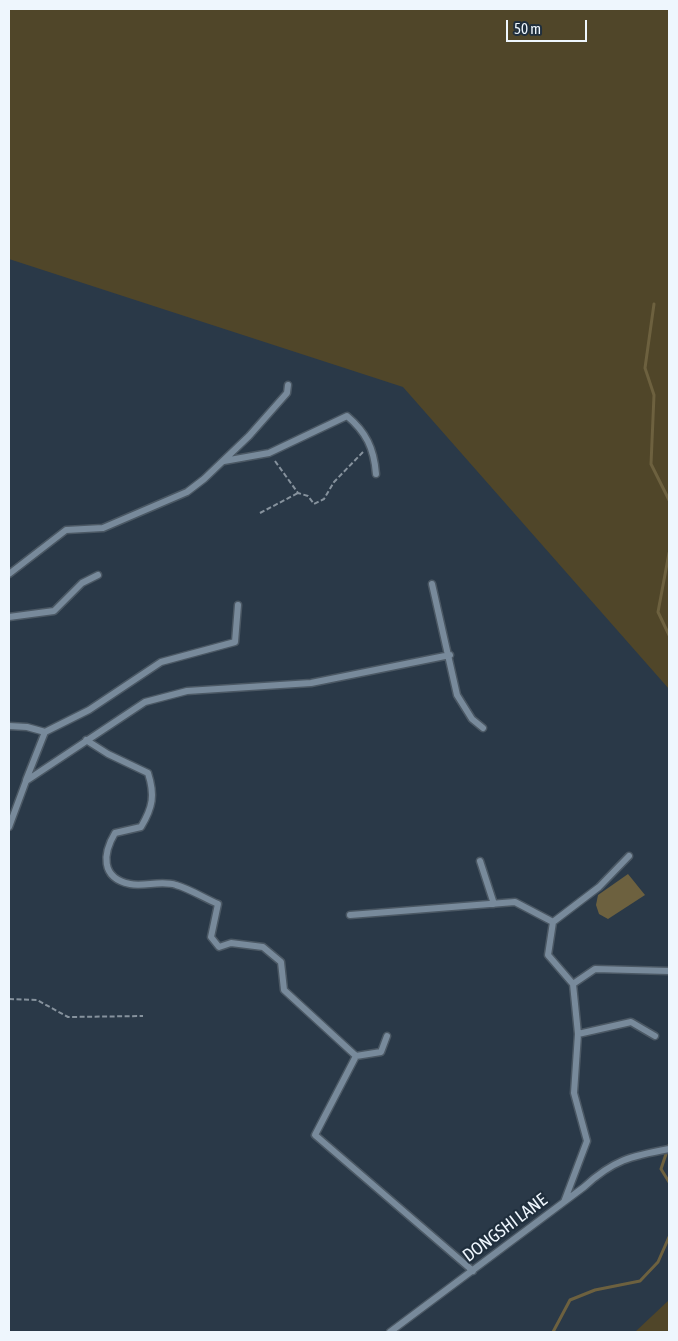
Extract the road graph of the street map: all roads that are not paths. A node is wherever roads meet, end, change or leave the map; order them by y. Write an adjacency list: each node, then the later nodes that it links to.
1 (288, 385): 2 (lane)
2 (223, 461): 3 (lane); 4 (lane)
3 (376, 474)
4 (9, 574)
5 (98, 575): 8 (lane)
6 (432, 584): 9 (lane)
7 (238, 605): 12 (lane)
8 (9, 617)
9 (450, 655): 11 (lane); 13 (lane)
10 (9, 726): 12 (lane)
11 (483, 728)
12 (45, 732): 14 (lane)
13 (86, 740): 14 (lane); 26 (lane)
14 (26, 781): 15 (lane)
15 (9, 827)
16 (628, 856): 20 (lane)
17 (480, 861): 18 (lane)
18 (494, 904): 19 (lane); 20 (lane)
19 (350, 915)
20 (553, 922): 22 (lane)
21 (669, 971): 22 (lane)
22 (573, 984): 23 (lane)
23 (578, 1034): 25 (lane); 28 (lane)
24 (387, 1036): 26 (lane)
25 (655, 1036)
26 (356, 1056): 29 (lane)
27 (669, 1149): 28 (lane, DONGSHI LANE)
28 (564, 1202): 29 (lane, DONGSHI LANE)
29 (473, 1271): 30 (lane, DONGSHI LANE)
30 (390, 1332)

